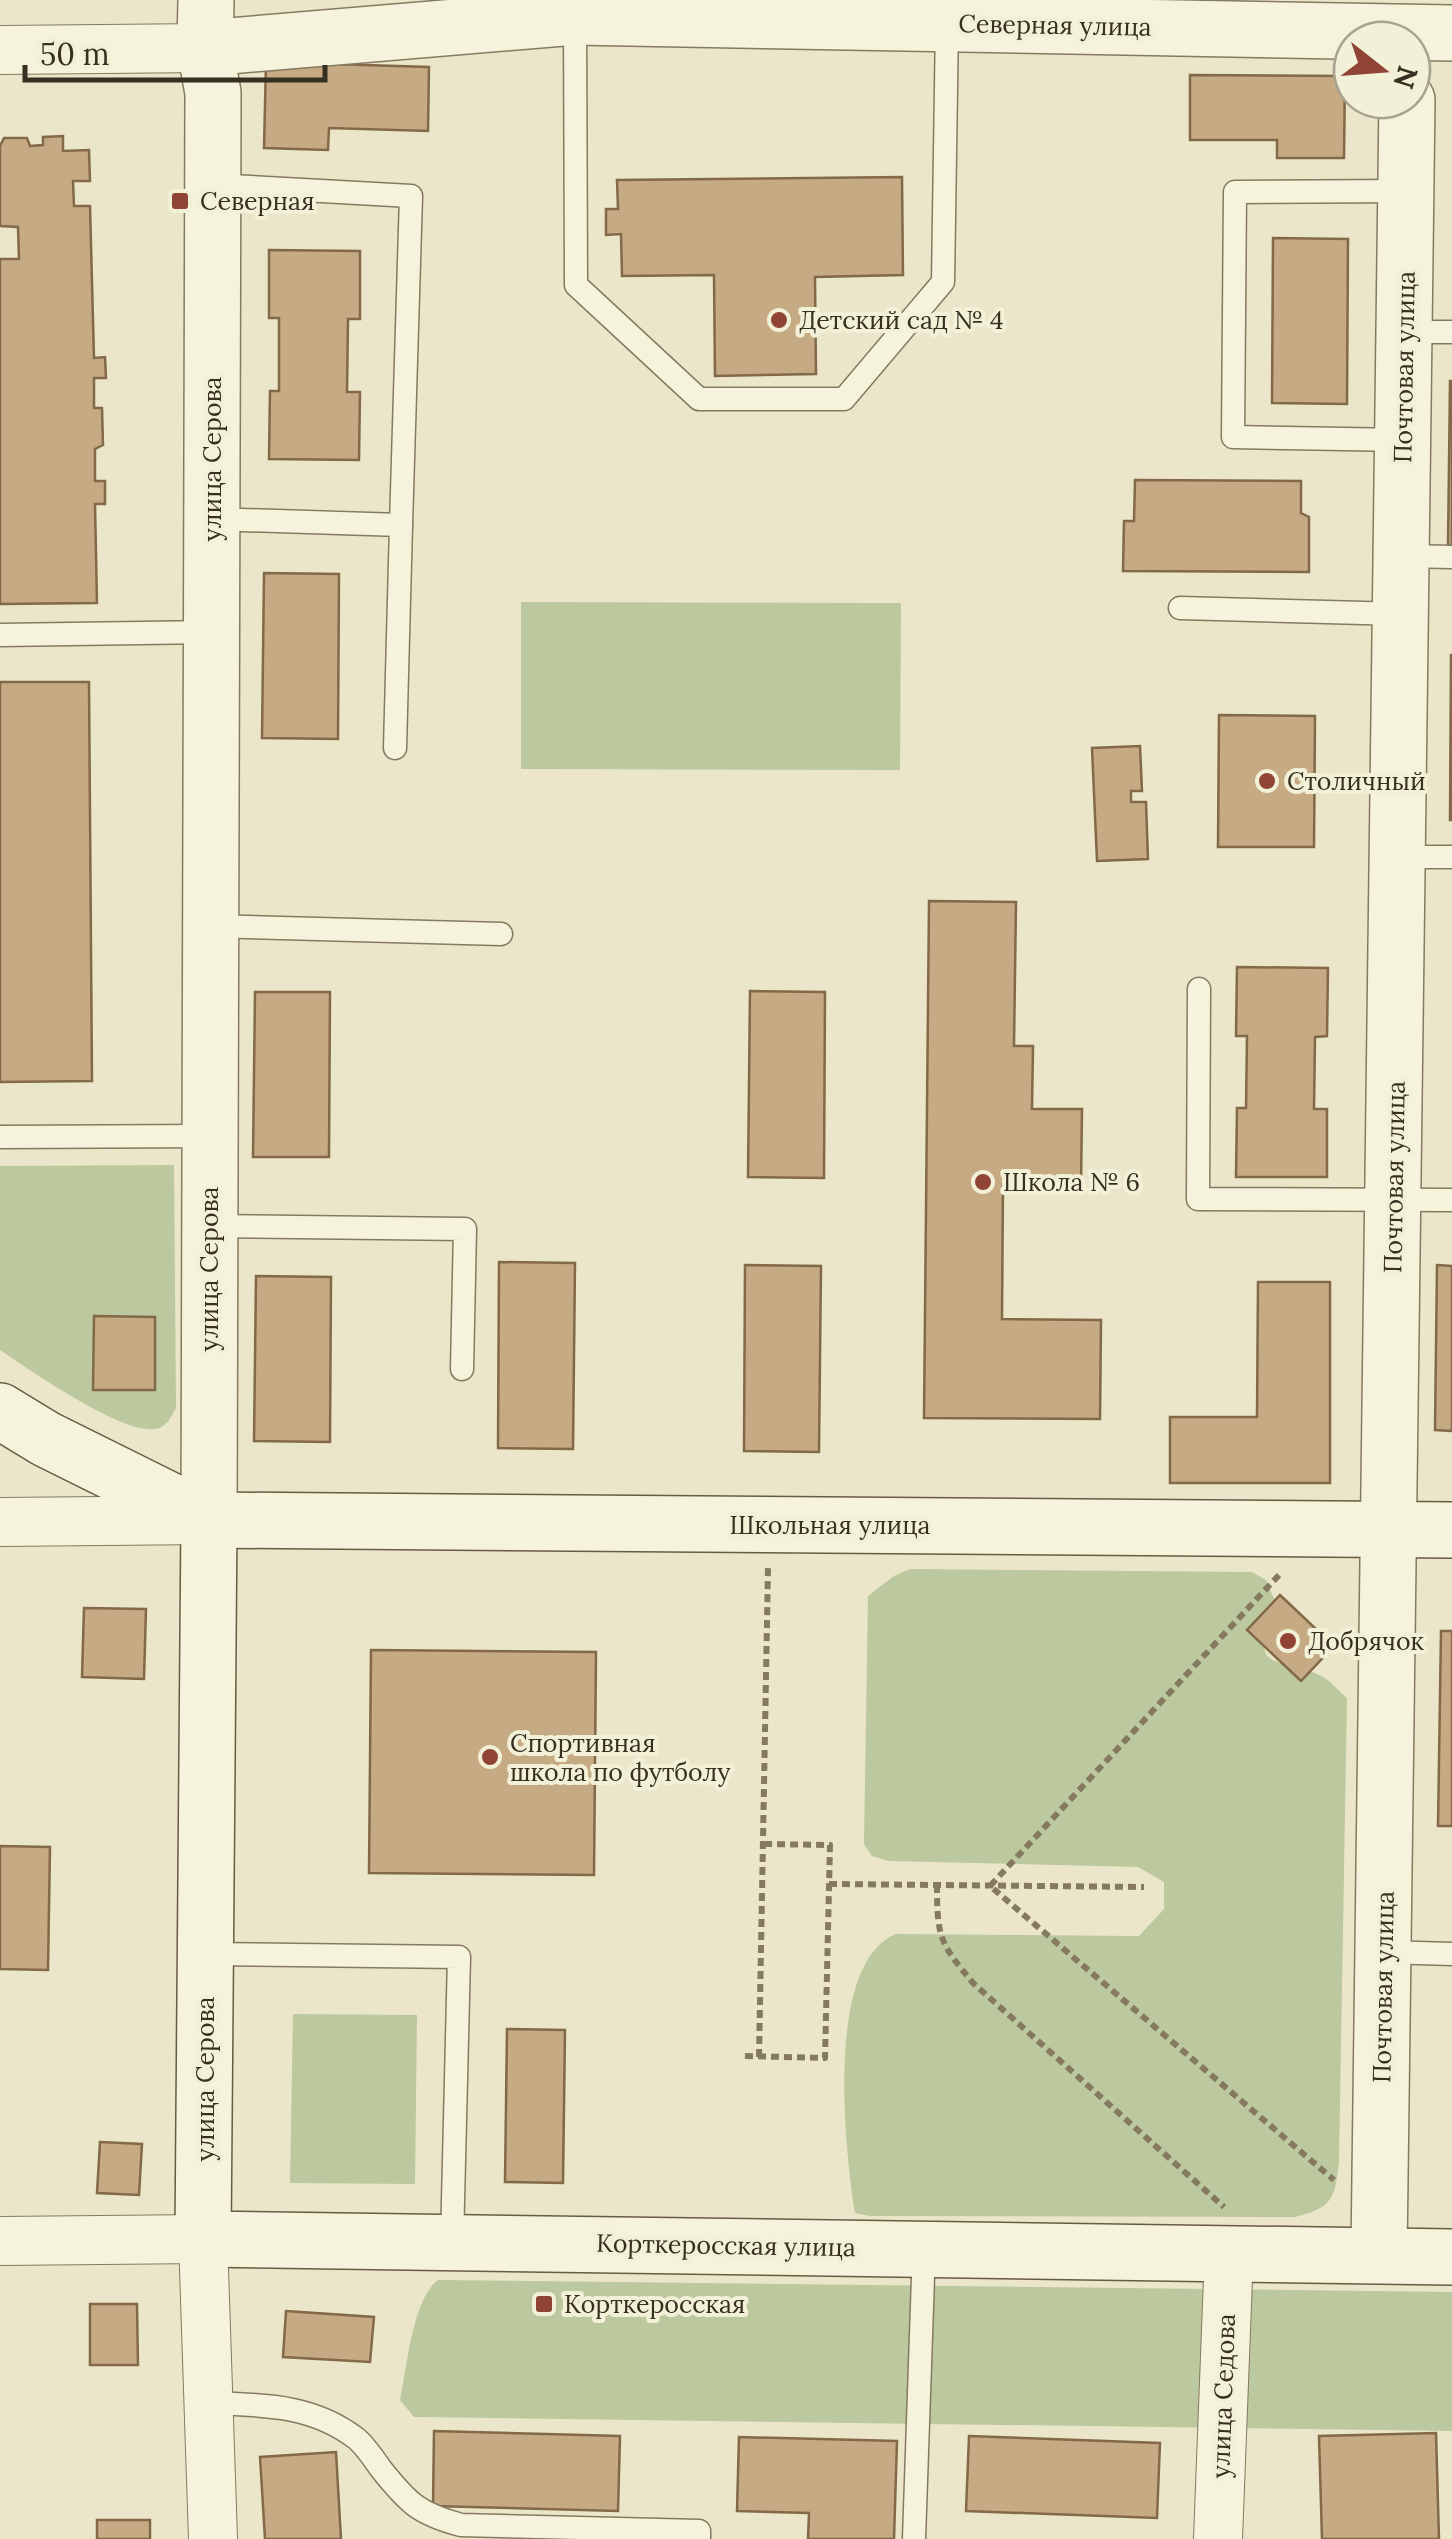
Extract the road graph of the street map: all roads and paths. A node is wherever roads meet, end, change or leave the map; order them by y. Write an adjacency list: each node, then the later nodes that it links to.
1 (576, 17): 2 (street, Северная улица); 2 (lane); 3 (street, Северная улица)
2 (948, 23): 4 (street, Северная улица)
3 (206, 24): 5 (street, Северная улица); 7 (street, улица Серова)
4 (1332, 25)
5 (0, 50)
6 (1407, 120): 8 (street, Почтовая улица)
7 (213, 186): 11 (street, улица Серова); 12 (lane)
8 (1406, 192): 9 (street, Почтовая улица); 10 (lane)
9 (1428, 332): 10 (street, Почтовая улица)
10 (1403, 440): 13 (street, Почтовая улица)
11 (212, 519): 12 (lane); 16 (street, улица Серова)
12 (401, 525): 18 (lane)
13 (1427, 557): 15 (street, Почтовая улица)
14 (1180, 608): 15 (lane)
15 (1401, 614): 19 (street, Почтовая улица)
16 (211, 632): 17 (lane); 21 (street, улица Серова)
17 (0, 635)
18 (395, 748)
19 (1398, 857): 20 (lane); 26 (street, Почтовая улица)
20 (1452, 857)
21 (210, 926): 22 (lane); 25 (street, улица Серова)
22 (501, 934)
23 (1200, 989): 26 (lane)
24 (0, 1136): 25 (lane)
25 (210, 1136): 28 (street, улица Серова)
26 (1394, 1200): 27 (lane); 35 (street, Почтовая улица)
27 (1452, 1200)
28 (210, 1226): 29 (lane); 31 (street, улица Серова)
29 (462, 1369)
30 (0, 1410): 31 (street, Школьная улица)
31 (209, 1520): 32 (street, Школьная улица); 33 (street, Школьная улица); 43 (street, улица Серова)
32 (0, 1522)
33 (768, 1524): 34 (street, Школьная улица); 37 (path)
34 (1333, 1529): 35 (street, Школьная улица); 40 (path)
35 (1390, 1529): 36 (street, Школьная улица); 42 (street, Почтовая улица)
36 (1452, 1530)
37 (764, 1844): 38 (path); 46 (path)
38 (829, 1884): 39 (path); 46 (path)
39 (937, 1886): 40 (path); 48 (path)
40 (990, 1886): 41 (path); 47 (path)
41 (1144, 1888)
42 (1384, 1952): 44 (lane); 53 (street, Почтовая улица)
43 (206, 1954): 49 (street, улица Серова); 51 (lane)
44 (1452, 1954)
45 (745, 2056): 46 (path)
46 (759, 2056)
47 (1336, 2182)
48 (1229, 2232): 52 (street, Корткеросская улица); 53 (street, Корткеросская улица); 59 (street, улица Седова)
49 (204, 2238): 50 (street, Корткеросская улица); 51 (street, Корткеросская улица); 55 (street, улица Серова)
50 (0, 2241)
51 (452, 2242): 52 (street, Корткеросская улица)
52 (924, 2248): 58 (lane)
53 (1380, 2254): 54 (street, Корткеросская улица)
54 (1452, 2257)
55 (209, 2403): 56 (street, улица Серова); 57 (lane)
56 (212, 2539)
57 (699, 2539)
58 (914, 2539)
59 (1218, 2539)

